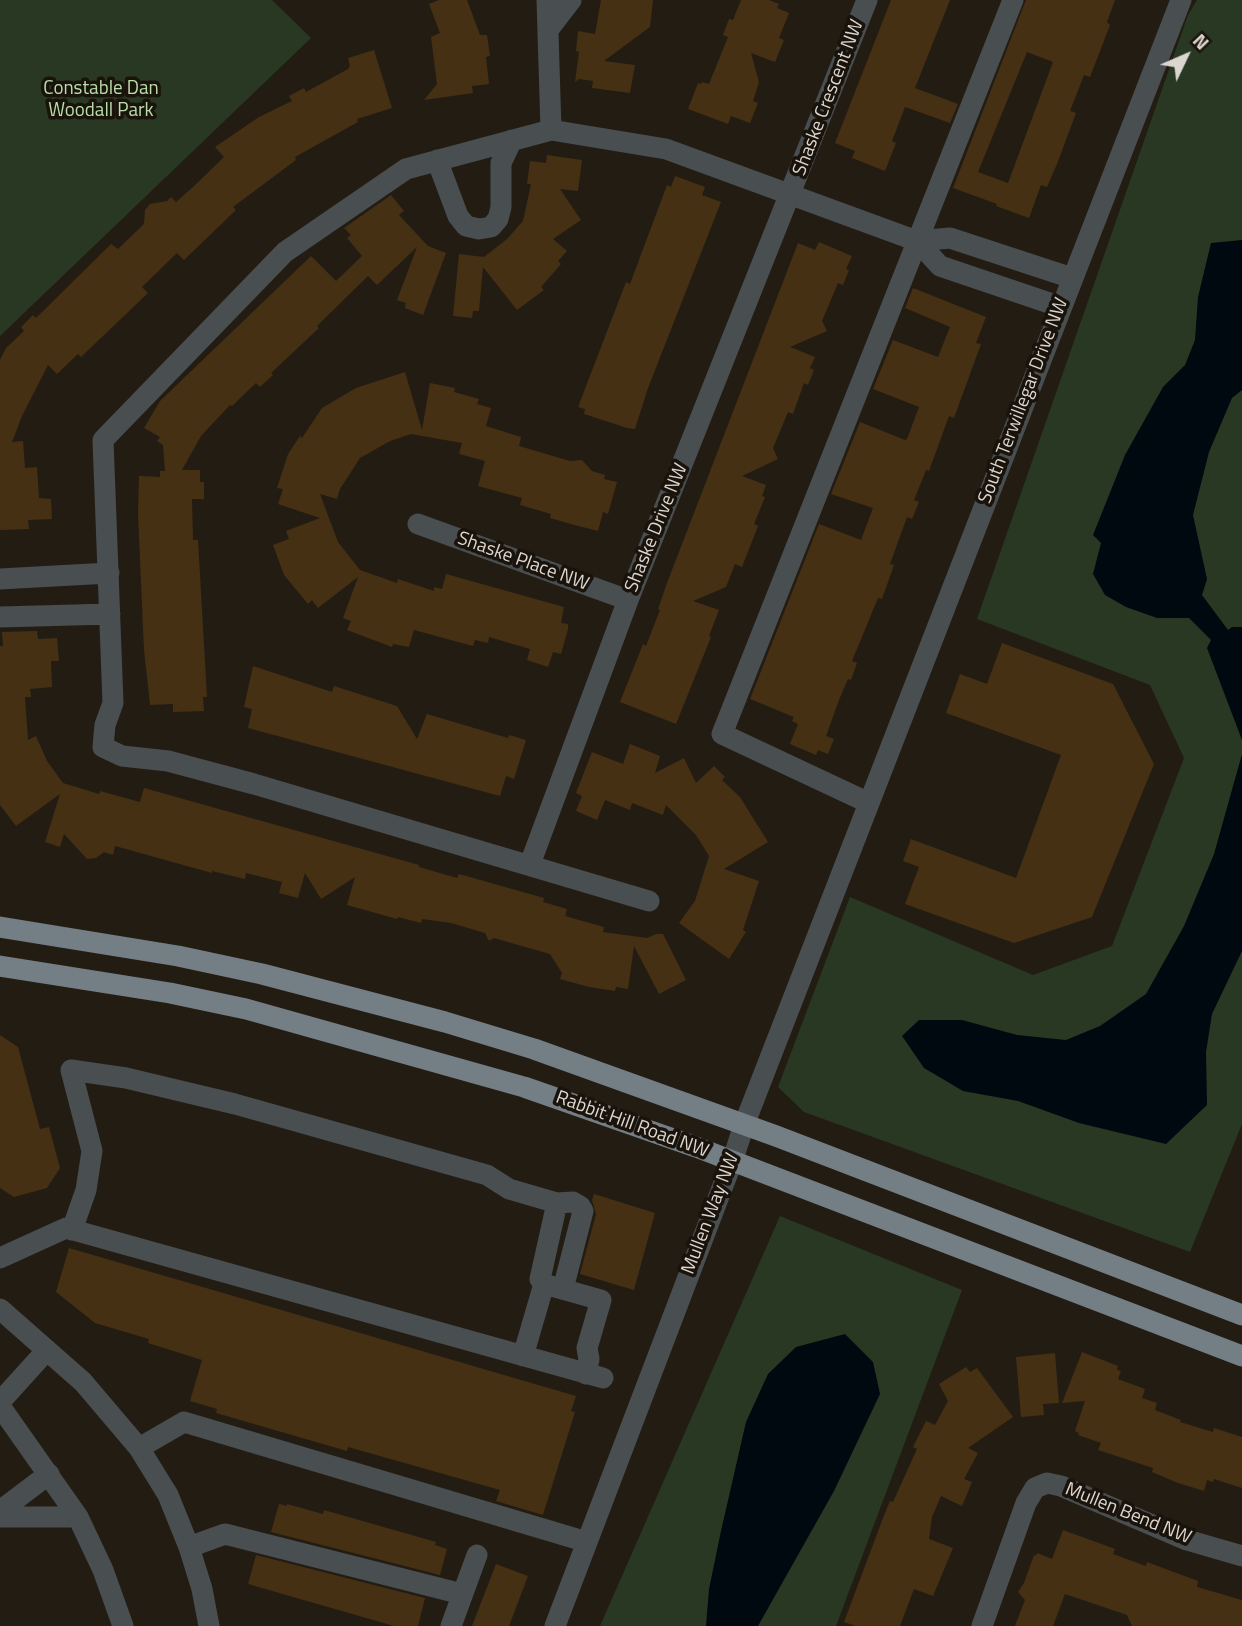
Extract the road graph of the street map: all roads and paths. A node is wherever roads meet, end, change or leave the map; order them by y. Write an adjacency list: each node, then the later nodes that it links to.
1 (547, 0): 6 (street)
2 (571, 0): 6 (street)
3 (867, 0): 10 (street, Shaske Crescent NW)
4 (1013, 0): 11 (street)
5 (1181, 0): 12 (street, South Terwillegar Drive NW)
6 (548, 30): 7 (street)
7 (551, 130): 8 (street); 10 (street)
8 (512, 140): 9 (street); 9 (street)
9 (437, 160): 15 (street)
10 (791, 195): 11 (street); 17 (street, Shaske Drive NW)
11 (917, 241): 12 (street); 13 (street); 20 (street)
12 (1072, 278): 13 (street, South Terwillegar Drive NW)
13 (1061, 307): 20 (street, South Terwillegar Drive NW)
14 (418, 524): 17 (street, Shaske Place NW)
15 (109, 573): 16 (street); 18 (street)
16 (0, 579)
17 (628, 600): 21 (street, Shaske Drive NW)
18 (110, 614): 19 (street); 21 (street)
19 (0, 618)
20 (869, 803): 25 (street, Mullen Way NW)
21 (530, 864): 22 (street)
22 (649, 901)
23 (0, 927): 25 (main road, Rabbit Hill Road NW)
24 (0, 966): 26 (main road, Rabbit Hill Road NW)
25 (744, 1125): 26 (street, Mullen Way NW); 31 (main road, Rabbit Hill Road NW)
26 (732, 1162): 34 (main road, Rabbit Hill Road NW); 41 (street, Mullen Way NW)
27 (72, 1230): 28 (street); 29 (street); 33 (street)
28 (0, 1258)
29 (553, 1286): 33 (street); 33 (street)
30 (0, 1309): 32 (street)
31 (1242, 1315)
32 (47, 1350): 35 (street); 36 (street)
33 (523, 1356)
34 (1242, 1356)
35 (0, 1404): 37 (street)
36 (139, 1448): 41 (street); 42 (street)
37 (49, 1474): 38 (street); 40 (street)
38 (0, 1511)
39 (0, 1517): 40 (street)
40 (78, 1517): 46 (street)
41 (587, 1542): 49 (street, Mullen Way NW)
42 (189, 1547): 45 (street); 47 (street)
43 (477, 1555): 45 (street)
44 (1242, 1556): 50 (street, Mullen Bend NW)
45 (462, 1594): 48 (street)
46 (123, 1626)
47 (209, 1626)
48 (451, 1626)
49 (555, 1626)
50 (982, 1626)

